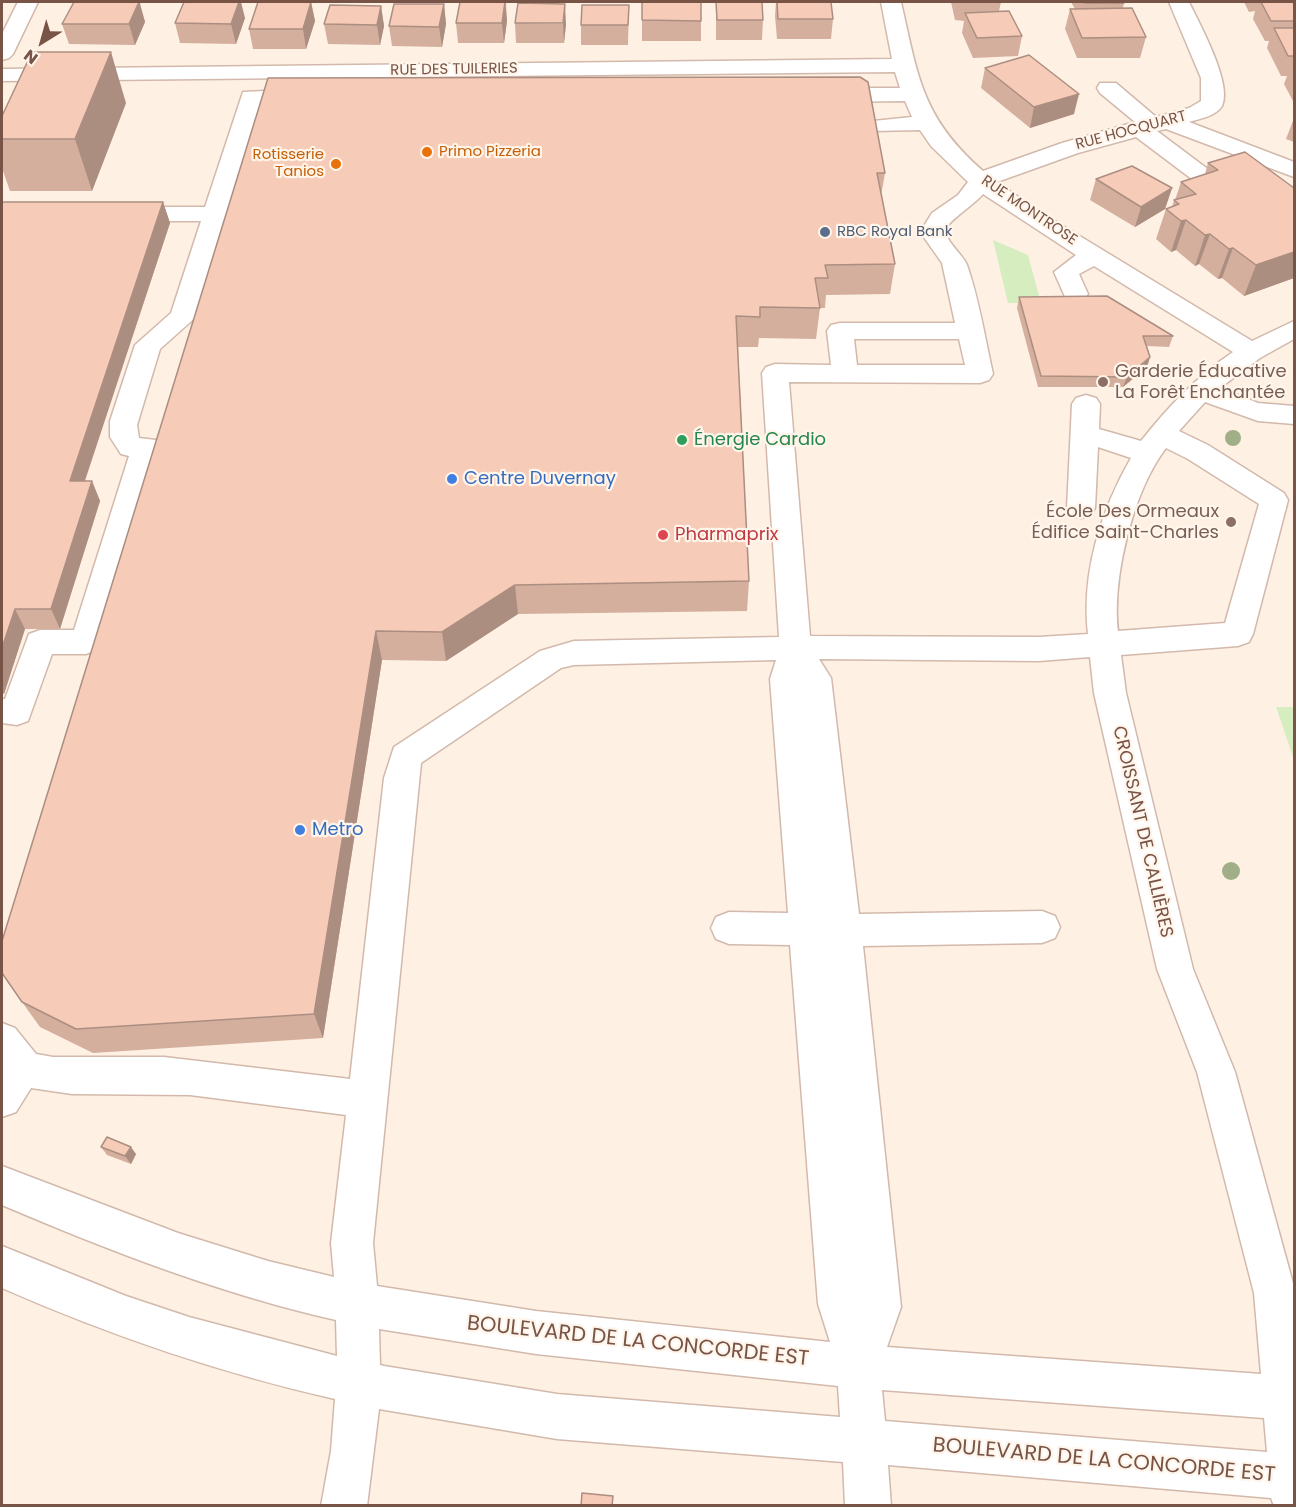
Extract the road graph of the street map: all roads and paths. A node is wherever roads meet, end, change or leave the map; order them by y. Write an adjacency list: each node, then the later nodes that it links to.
1 (28, 2): 4 (street)
2 (891, 2): 5 (street, RUE MONTROSE)
3 (1179, 2): 12 (street, RUE HOCQUART)
4 (2, 54)
5 (906, 65): 6 (street, RUE DES TUILERIES); 8 (street, RUE MONTROSE)
6 (2, 75)
7 (1108, 88): 12 (street)
8 (914, 94): 9 (street); 11 (street, RUE MONTROSE)
9 (805, 95)
10 (333, 96): 17 (street)
11 (927, 123): 13 (street); 15 (street, RUE MONTROSE)
12 (1152, 125): 14 (street); 15 (street, RUE HOCQUART); 16 (street)
13 (881, 126)
14 (1294, 170)
15 (981, 180): 19 (street, RUE MONTROSE); 22 (street)
16 (1209, 181)
17 (215, 214): 18 (street); 33 (street)
18 (146, 234)
19 (1094, 255): 20 (street); 23 (street, RUE MONTROSE)
20 (1075, 294)
21 (1294, 329): 23 (street, CROISSANT DE CALLIÈRES)
22 (970, 331): 24 (street); 24 (street)
23 (1251, 352): 25 (street, CROISSANT DE CALLIÈRES)
24 (845, 374): 32 (street)
25 (1202, 390): 27 (street); 29 (street, CROISSANT DE CALLIÈRES)
26 (1086, 404): 28 (street)
27 (1294, 415)
28 (1085, 435): 29 (street); 30 (street)
29 (1155, 444): 31 (street, CROISSANT DE CALLIÈRES); 31 (street)
30 (1081, 508)
31 (1103, 645): 32 (street); 45 (street, CROISSANT DE CALLIÈRES)
32 (795, 649): 36 (street); 38 (street)
33 (2, 711)
34 (1042, 927): 36 (street)
35 (729, 928): 36 (street)
36 (826, 929): 43 (street)
37 (12, 1054): 38 (street); 39 (street)
38 (369, 1098): 42 (street)
39 (2, 1099)
40 (2, 1185): 42 (street, BOULEVARD DE LA CONCORDE EST)
41 (2, 1267): 44 (street, BOULEVARD DE LA CONCORDE EST)
42 (358, 1304): 43 (street, BOULEVARD DE LA CONCORDE EST); 44 (street)
43 (859, 1365): 45 (street, BOULEVARD DE LA CONCORDE EST); 46 (street)
44 (358, 1383): 46 (street, BOULEVARD DE LA CONCORDE EST); 48 (street)
45 (1290, 1398): 47 (street, CROISSANT DE CALLIÈRES)
46 (865, 1441): 47 (street, BOULEVARD DE LA CONCORDE EST); 49 (street)
47 (1294, 1484)
48 (344, 1506)
49 (868, 1506)

